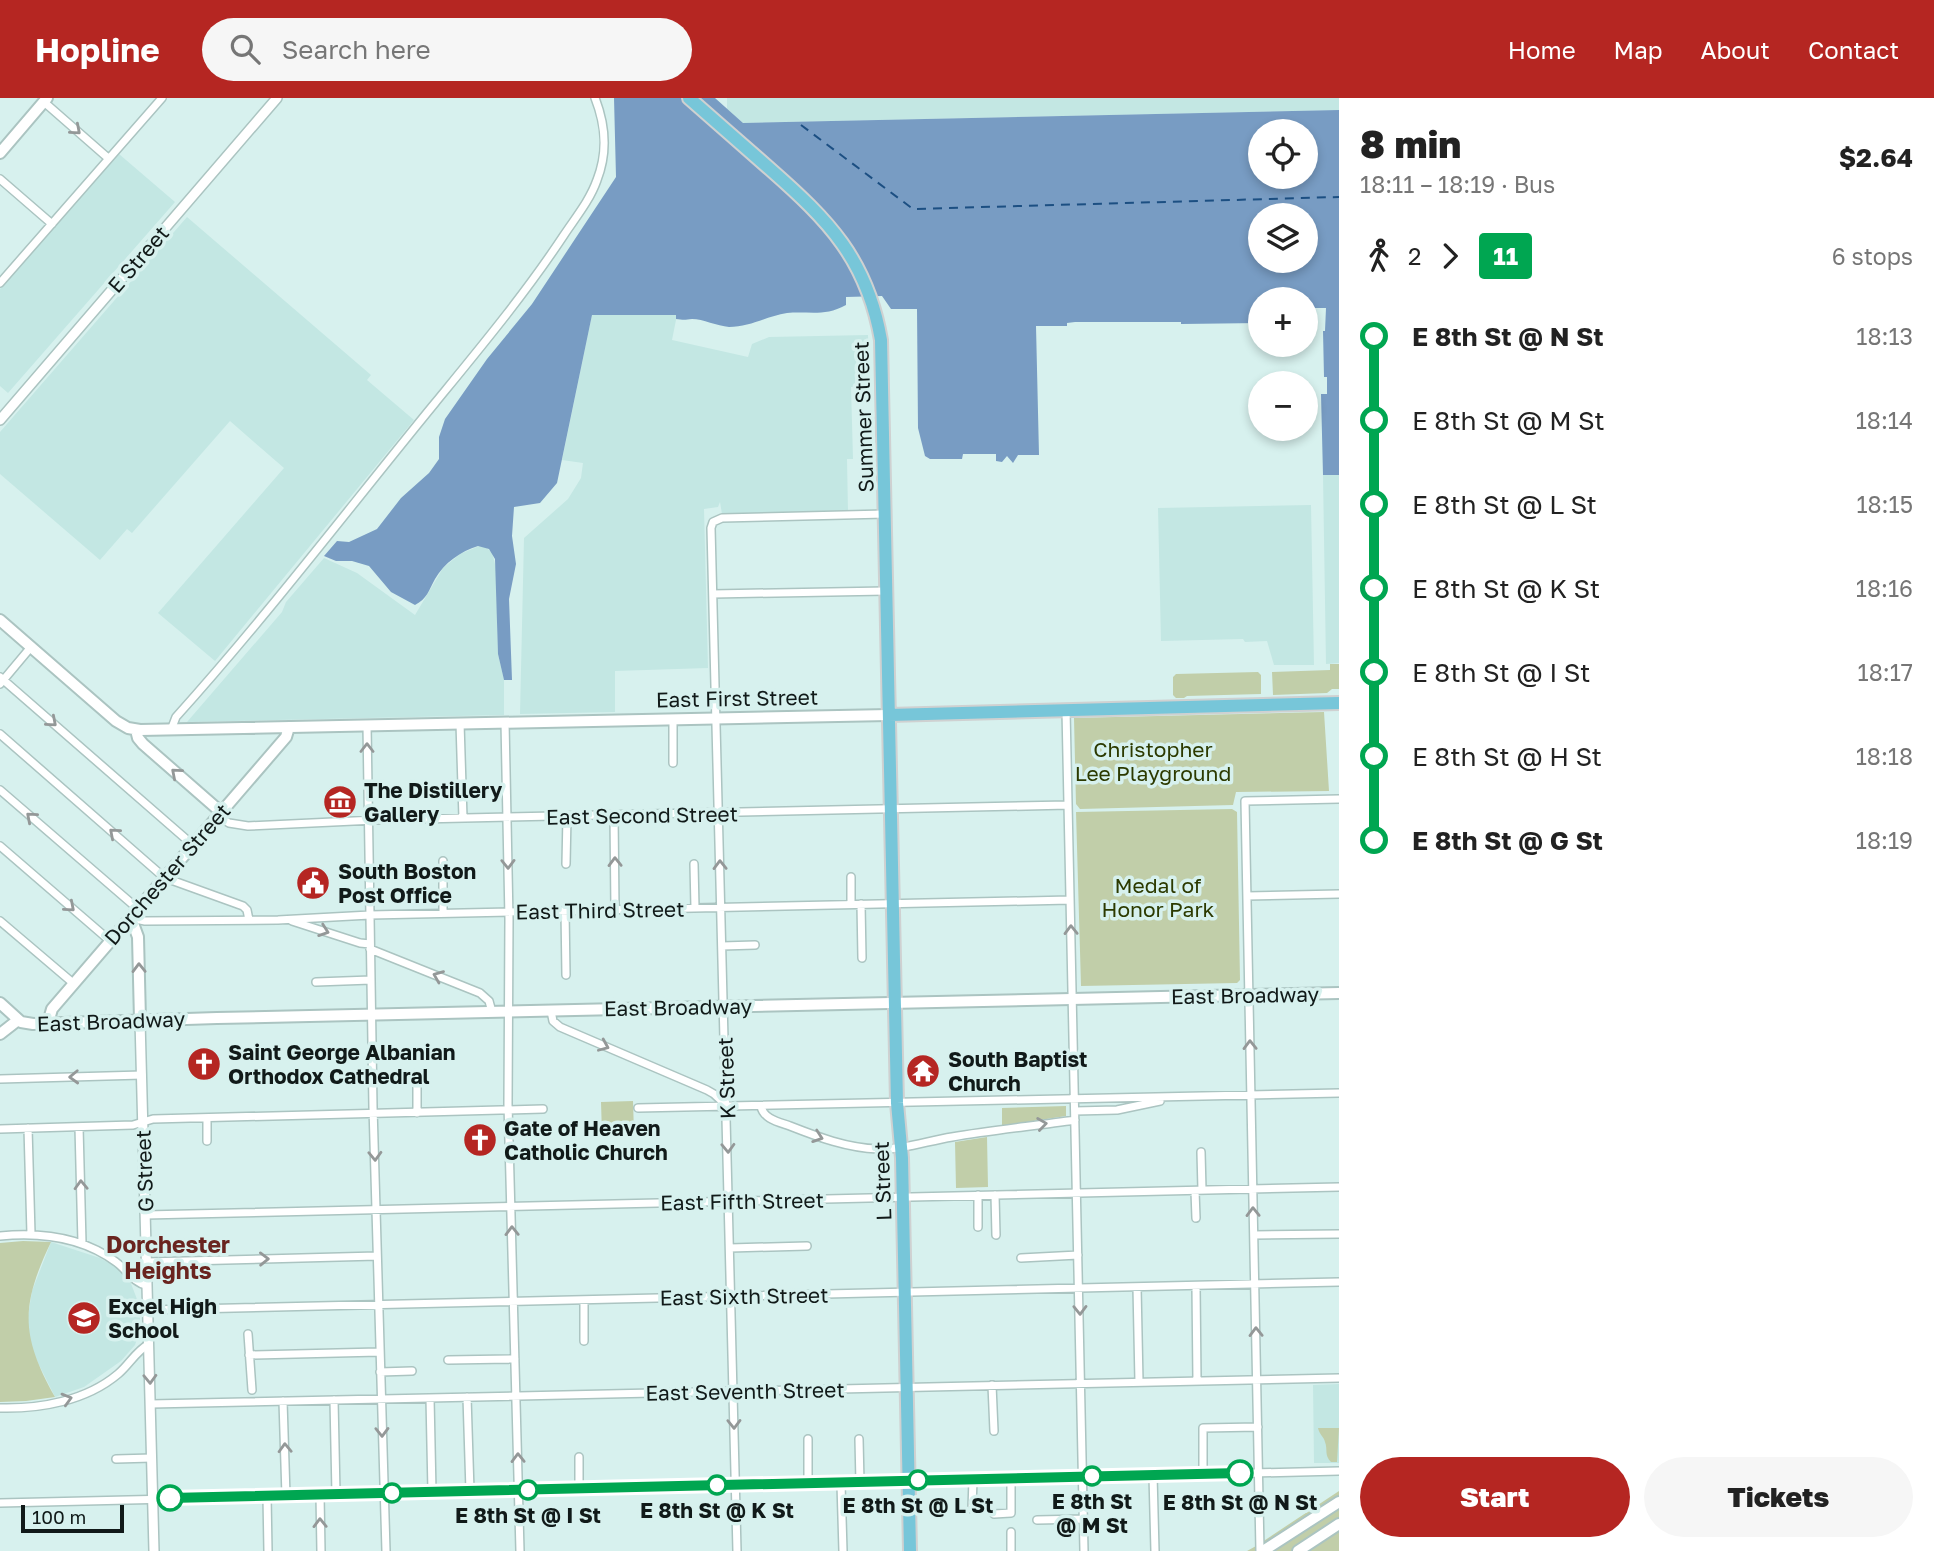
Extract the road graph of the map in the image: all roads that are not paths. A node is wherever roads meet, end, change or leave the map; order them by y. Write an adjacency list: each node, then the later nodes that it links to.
1 (162, 98): 7 (street)
2 (277, 98): 11 (street, E Street)
3 (595, 98): 28 (street)
4 (689, 98): 12 (main road, Summer Street)
5 (45, 100): 6 (main road); 7 (street, one-way to 7)
6 (0, 153)
7 (108, 158): 9 (street)
8 (0, 179): 9 (street)
9 (52, 224): 10 (street)
10 (0, 282)
11 (0, 420)
12 (885, 514): 13 (main road, Summer Street); 14 (street, K Street)
13 (886, 591): 14 (street); 20 (main road, Summer Street)
14 (713, 594): 21 (street, K Street)
15 (0, 620): 16 (main road)
16 (31, 647): 17 (street); 27 (main road)
17 (1, 680): 43 (street, one-way to 43)
18 (1339, 703): 19 (main road, East First Street)
19 (1066, 710): 20 (main road, East First Street); 33 (street)
20 (889, 715): 21 (main road, East First Street); 34 (main road, Summer Street)
21 (716, 718): 22 (main road, East First Street); 35 (street, K Street)
22 (673, 719): 23 (main road, East First Street); 30 (street)
23 (505, 722): 24 (main road, East First Street); 39 (street)
24 (460, 723): 25 (main road, East First Street); 40 (street)
25 (367, 725): 26 (main road, East First Street); 41 (street, one-way to 25)
26 (289, 727): 28 (main road, East First Street); 36 (main road, Dorchester Street)
27 (136, 730): 28 (main road, East First Street); 36 (main road, one-way to 27)
28 (171, 730)
29 (0, 734): 47 (street, one-way to 29)
30 (673, 763)
31 (0, 790): 61 (street, one-way to 31)
32 (1339, 799): 50 (street)
33 (1068, 805): 34 (street, East Second Street); 51 (street)
34 (891, 809): 35 (street, East Second Street); 52 (main road, L Street)
35 (719, 813): 37 (street, East Second Street); 55 (street, K Street, one-way to 35)
36 (220, 815): 41 (street, East Second Street); 43 (main road, Dorchester Street)
37 (614, 815): 38 (street, East Second Street); 57 (street, one-way to 37)
38 (567, 816): 39 (street, East Second Street); 45 (street)
39 (508, 817): 40 (street, East Second Street); 59 (street, one-way to 59)
40 (463, 818): 41 (street, East Second Street)
41 (368, 820): 62 (street)
42 (0, 846): 66 (street, one-way to 66)
43 (194, 846): 47 (main road, Dorchester Street)
44 (443, 861): 60 (street)
45 (566, 864)
46 (694, 864): 56 (street)
47 (166, 877): 61 (main road, Dorchester Street); 63 (street)
48 (851, 877): 53 (street)
49 (1339, 894): 50 (street)
50 (1247, 895): 76 (street)
51 (1070, 900): 52 (street, East Third Street); 77 (street, one-way to 51)
52 (893, 903): 54 (street, East Third Street); 78 (main road, L Street)
53 (851, 904): 54 (street, East Third Street); 55 (street, East Third Street)
54 (861, 904): 70 (street)
55 (721, 907): 56 (street, East Third Street); 69 (street, K Street)
56 (695, 908): 57 (street, East Third Street)
57 (615, 909): 58 (street, East Third Street)
58 (565, 911): 59 (street, East Third Street); 71 (street)
59 (509, 912): 60 (street, East Third Street); 81 (street)
60 (443, 913): 62 (street, East Third Street)
61 (134, 914): 63 (street, East Third Street); 66 (main road, Dorchester Street); 86 (main road, G Street, one-way to 61)
62 (370, 915): 64 (street, East Third Street); 68 (street)
63 (248, 920): 64 (street, East Third Street)
64 (278, 920): 68 (street, one-way to 68)
65 (0, 921): 74 (street)
66 (109, 940): 74 (main road, Dorchester Street)
67 (755, 945): 69 (street)
68 (370, 946): 72 (street); 83 (street, one-way to 68)
69 (722, 946): 80 (street, K Street)
70 (862, 958)
71 (566, 975)
72 (371, 980): 73 (street); 84 (street)
73 (316, 982)
74 (72, 983): 87 (main road, Dorchester Street)
75 (1339, 993): 76 (main road, East Broadway)
76 (1249, 995): 77 (main road, East Broadway); 93 (street, one-way to 76)
77 (1072, 999): 78 (main road, East Broadway); 95 (street)
78 (895, 1002): 80 (main road, East Broadway); 96 (main road, L Street)
79 (0, 1003): 85 (main road)
80 (724, 1006): 82 (main road, East Broadway); 97 (street, K Street)
81 (508, 1011): 82 (main road, East Broadway); 83 (main road, East Broadway); 101 (street)
82 (551, 1011): 97 (street, one-way to 97)
83 (492, 1012): 84 (main road, East Broadway)
84 (371, 1014): 86 (main road, East Broadway); 103 (street)
85 (18, 1020): 87 (main road, East Broadway); 88 (main road)
86 (140, 1020): 87 (main road, East Broadway); 89 (street, G Street)
87 (48, 1023)
88 (0, 1034)
89 (142, 1074): 90 (street, one-way to 90); 106 (street, G Street)
90 (0, 1079)
91 (416, 1081): 102 (street)
92 (1339, 1093): 93 (street)
93 (1251, 1095): 94 (street); 114 (street)
94 (1180, 1097): 95 (street); 104 (street)
95 (1074, 1099): 96 (street); 104 (street)
96 (897, 1103): 98 (street); 111 (main road, L Street)
97 (726, 1105): 98 (street); 99 (street); 120 (street, K Street, one-way to 120)
98 (761, 1106): 111 (street, one-way to 111)
99 (638, 1108)
100 (543, 1109): 101 (street)
101 (509, 1111): 102 (street); 121 (street)
102 (417, 1113): 103 (street)
103 (373, 1114): 105 (street); 122 (street, one-way to 122)
104 (1075, 1115): 111 (street, one-way to 104); 116 (street)
105 (207, 1118): 106 (street); 110 (street)
106 (143, 1123): 107 (street); 123 (street, G Street)
107 (79, 1127): 108 (street); 131 (street, one-way to 107)
108 (27, 1128): 109 (street); 126 (street)
109 (0, 1129)
110 (207, 1141)
111 (901, 1148): 119 (main road, L Street)
112 (1201, 1152): 115 (street)
113 (1339, 1187): 114 (street, East Fifth Street)
114 (1253, 1189): 115 (street, East Fifth Street); 128 (street, one-way to 114)
115 (1199, 1190): 116 (street, East Fifth Street); 124 (street)
116 (1077, 1193): 118 (street, East Fifth Street); 134 (street)
117 (978, 1195): 118 (street, East Fifth Street); 119 (street, East Fifth Street); 125 (street)
118 (995, 1195): 130 (street)
119 (902, 1197): 120 (street, East Fifth Street); 144 (main road, L Street)
120 (729, 1201): 121 (street, East Fifth Street); 133 (street, K Street)
121 (511, 1206): 122 (street, East Fifth Street); 147 (street, one-way to 121)
122 (376, 1209): 123 (street, East Fifth Street); 135 (street)
123 (145, 1215): 137 (street, G Street)
124 (1196, 1218)
125 (978, 1227)
126 (30, 1234): 129 (street); 131 (street)
127 (1339, 1234): 128 (street)
128 (1254, 1235): 139 (street)
129 (0, 1236)
130 (996, 1236)
131 (82, 1243): 140 (street)
132 (807, 1246): 133 (street)
133 (730, 1248): 145 (street, K Street)
134 (1078, 1255): 136 (street); 143 (street)
135 (377, 1256): 137 (street, one-way to 135); 148 (street)
136 (1021, 1258)
137 (146, 1262): 140 (street, G Street)
138 (1339, 1282): 139 (street, East Sixth Street)
139 (1255, 1284): 141 (street, East Sixth Street); 160 (street, one-way to 139)
140 (146, 1285): 149 (street, G Street)
141 (1196, 1286): 142 (street, East Sixth Street); 161 (street)
142 (1137, 1287): 143 (street, East Sixth Street); 162 (street)
143 (1079, 1289): 144 (street, East Sixth Street); 163 (street, one-way to 163)
144 (905, 1293): 145 (street, East Sixth Street); 165 (main road, L Street)
145 (731, 1297): 146 (street, East Sixth Street); 167 (street, K Street)
146 (584, 1300): 147 (street, East Sixth Street); 151 (street)
147 (513, 1302): 148 (street, East Sixth Street); 155 (street)
148 (378, 1305): 149 (street, East Sixth Street); 153 (street)
149 (148, 1310): 152 (street, G Street)
150 (248, 1334): 154 (street)
151 (584, 1340)
152 (149, 1344): 174 (street, G Street, one-way to 174); 175 (street, one-way to 152)
153 (379, 1352): 154 (street); 158 (street)
154 (249, 1355): 166 (street)
155 (515, 1359): 156 (street); 168 (street)
156 (448, 1360)
157 (412, 1371): 158 (street)
158 (380, 1372): 171 (street)
159 (1339, 1378): 160 (street, East Seventh Street)
160 (1256, 1379): 161 (street, East Seventh Street); 176 (street)
161 (1197, 1381): 162 (street, East Seventh Street)
162 (1139, 1382): 163 (street, East Seventh Street)
163 (1081, 1383): 164 (street, East Seventh Street); 187 (street)
164 (992, 1385): 165 (street, East Seventh Street); 177 (street)
165 (907, 1387): 167 (street, East Seventh Street); 190 (main road, L Street)
166 (252, 1390)
167 (733, 1391): 168 (street, East Seventh Street); 193 (street, K Street, one-way to 193)
168 (516, 1396): 169 (street, East Seventh Street); 197 (street, one-way to 168)
169 (467, 1397): 170 (street, East Seventh Street); 196 (street)
170 (430, 1398): 171 (street, East Seventh Street); 198 (street)
171 (382, 1399): 172 (street, East Seventh Street); 199 (street, one-way to 199)
172 (334, 1400): 173 (street, East Seventh Street); 200 (street)
173 (283, 1401): 174 (street, East Seventh Street); 203 (street, one-way to 173)
174 (150, 1404): 181 (street, G Street)
175 (0, 1408)
176 (1258, 1427): 184 (street); 185 (street)
177 (994, 1431)
178 (859, 1438): 191 (street)
179 (808, 1440): 194 (street)
180 (579, 1457): 195 (street)
181 (152, 1458): 182 (street); 204 (street, G Street)
182 (116, 1459)
183 (1339, 1471): 184 (street)
184 (1259, 1472): 185 (street); 224 (street)
185 (1203, 1474): 186 (street)
186 (1153, 1475): 187 (street); 223 (street)
187 (1083, 1476): 188 (street); 209 (street)
188 (1011, 1478): 189 (street); 208 (street)
189 (973, 1479): 190 (street); 207 (street)
190 (909, 1480): 191 (street); 220 (main road, L Street)
191 (860, 1483): 192 (street)
192 (841, 1484): 194 (street); 219 (street)
193 (735, 1485): 194 (street); 195 (street); 218 (street, K Street)
194 (808, 1485)
195 (579, 1489): 197 (street)
196 (470, 1491): 197 (street); 198 (street)
197 (519, 1491): 217 (street)
198 (432, 1492): 199 (street)
199 (384, 1493): 200 (street); 216 (street)
200 (336, 1494): 201 (street)
201 (320, 1495): 203 (street); 215 (street, one-way to 201)
202 (267, 1496): 203 (street); 204 (street); 214 (street)
203 (286, 1496)
204 (153, 1499): 206 (street); 213 (street, G Street)
205 (1339, 1502): 224 (main road)
206 (0, 1503)
207 (972, 1509)
208 (994, 1514)
209 (1084, 1519): 210 (street); 222 (street)
210 (1037, 1520)
211 (1339, 1524): 225 (main road)
212 (1011, 1532): 221 (street)
213 (154, 1551)
214 (268, 1551)
215 (321, 1551)
216 (386, 1551)
217 (520, 1551)
218 (737, 1551)
219 (843, 1551)
220 (911, 1551)
221 (1011, 1551)
222 (1084, 1551)
223 (1154, 1551)
224 (1262, 1551)
225 (1298, 1551)

